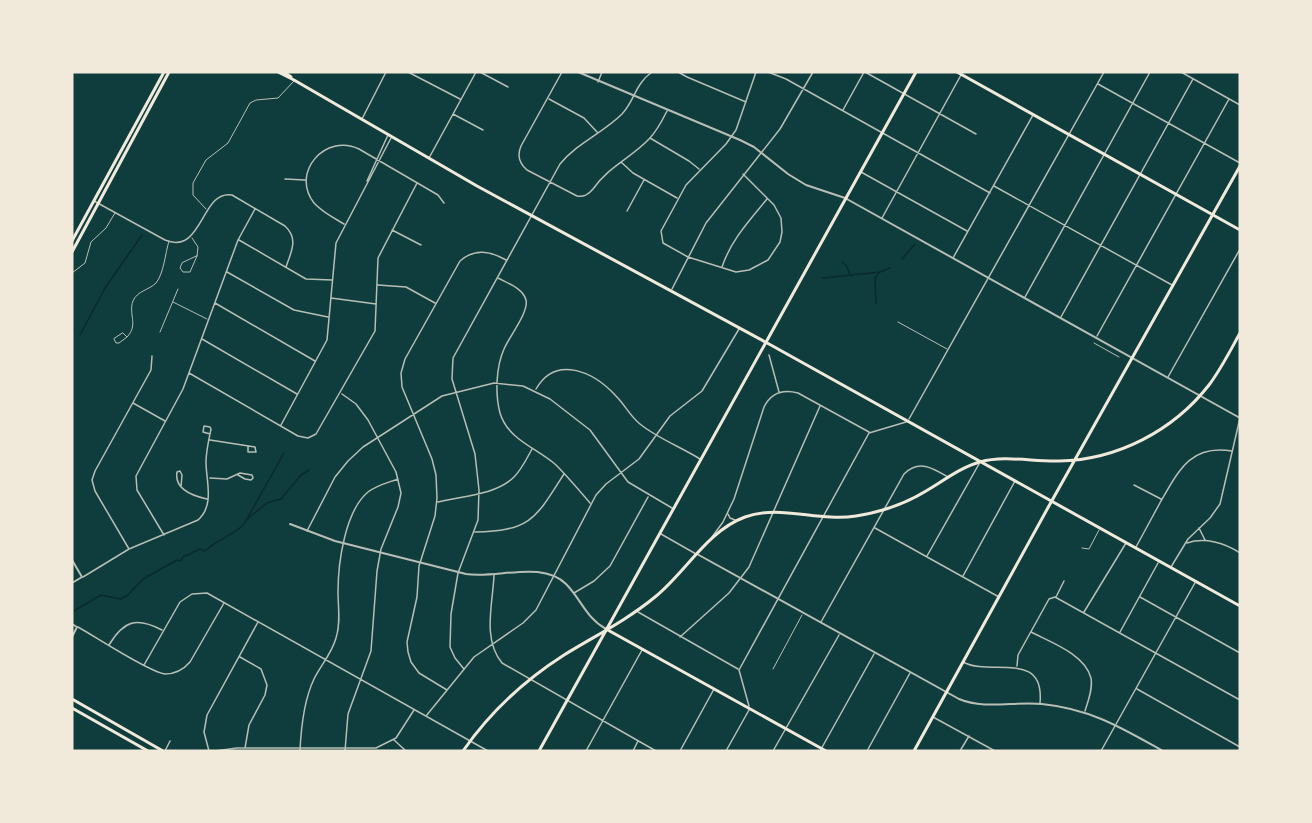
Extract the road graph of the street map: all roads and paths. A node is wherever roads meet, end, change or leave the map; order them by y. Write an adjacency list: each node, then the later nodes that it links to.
1 (164, 72): 78 (main road)
2 (170, 72): 79 (main road)
3 (278, 72): 24 (main road)
4 (284, 72): 24 (main road)
5 (386, 72): 42 (street)
6 (408, 72): 33 (street)
7 (478, 72): 27 (street); 33 (street)
8 (562, 72): 31 (street)
9 (578, 72): 25 (street)
10 (602, 72): 25 (street)
11 (652, 72): 30 (street)
12 (678, 72): 34 (street)
13 (756, 72): 34 (street)
14 (768, 72): 28 (street)
15 (813, 72): 28 (street)
16 (864, 72): 29 (street); 38 (street)
17 (916, 72): 29 (main road)
18 (957, 72): 22 (main road)
19 (1104, 72): 26 (street)
20 (1150, 72): 35 (street)
21 (1181, 72): 23 (street)
22 (962, 75): 40 (street); 41 (main road)
23 (1193, 79): 32 (street); 43 (street)
24 (294, 80): 42 (main road); 83 (lane)
25 (598, 82): 30 (street)
26 (1097, 84): 35 (street); 48 (street)
27 (508, 87)
28 (804, 89): 38 (street); 53 (street)
29 (904, 94): 40 (street); 46 (main road)
30 (633, 96): 37 (street); 45 (street)
31 (548, 98): 45 (street); 69 (street)
32 (1229, 99): 36 (street); 52 (street)
33 (461, 100): 39 (street)
34 (747, 102): 50 (street)
35 (1133, 103): 43 (street); 55 (street)
36 (1240, 105)
37 (667, 110): 50 (street); 51 (street)
38 (843, 110): 46 (street)
39 (453, 114): 44 (street); 56 (street)
40 (940, 114): 47 (street); 54 (street)
41 (1034, 115): 48 (main road); 71 (street)
42 (362, 119): 49 (main road)
43 (1169, 123): 52 (street); 64 (street)
44 (483, 130)
45 (597, 132): 69 (street)
46 (882, 132): 54 (street); 62 (main road)
47 (976, 134)
48 (1070, 135): 55 (main road); 81 (street)
49 (390, 136): 56 (main road); 57 (street); 58 (street)
50 (732, 136): 53 (street); 61 (street)
51 (650, 138): 59 (street); 61 (street)
52 (1204, 143): 60 (street); 74 (street)
53 (761, 152): 63 (street); 77 (street)
54 (918, 153): 72 (street); 73 (street)
55 (1105, 155): 64 (main road); 90 (street)
56 (428, 158): 87 (main road)
57 (376, 159): 58 (street); 66 (street); 68 (street)
58 (379, 161): 68 (street); 70 (street)
59 (621, 161): 67 (street); 69 (street)
60 (1240, 164): 86 (main road)
61 (700, 170): 75 (street)
62 (861, 171): 72 (street); 77 (main road)
63 (742, 174): 76 (street); 103 (street)
64 (1141, 175): 74 (main road); 99 (street)
65 (285, 179): 66 (street)
66 (306, 180): 89 (street)
67 (645, 180): 75 (street); 84 (street)
68 (367, 182): 89 (street)
69 (549, 182): 87 (street)
70 (417, 183): 80 (street); 91 (street)
71 (994, 186): 73 (street); 81 (street)
72 (897, 191): 88 (street); 93 (street)
73 (990, 192): 93 (street)
74 (1177, 194): 86 (main road); 106 (street)
75 (678, 198): 103 (street)
76 (768, 198): 108 (street); 108 (street)
77 (845, 198): 88 (street); 134 (main road)
78 (94, 201): 79 (street); 96 (main road)
79 (99, 203): 85 (street); 101 (main road)
80 (444, 203)
81 (1029, 206): 90 (street); 112 (street)
82 (255, 209): 83 (street); 95 (street); 107 (street)
83 (208, 211): 94 (street)
84 (627, 211)
85 (115, 212): 97 (street); 110 (lane)
86 (1213, 214): 92 (main road); 115 (main road)
87 (531, 216): 105 (street); 117 (main road)
88 (882, 219): 104 (street)
89 (345, 224): 113 (street)
90 (1065, 226): 99 (street); 119 (street)
91 (392, 230): 98 (street); 114 (street)
92 (1240, 230)
93 (968, 231): 104 (street)
94 (190, 236): 97 (street); 102 (lane)
95 (238, 240): 107 (street); 109 (street)
96 (72, 241)
97 (169, 241): 131 (lane)
98 (421, 244)
99 (1101, 246): 106 (street); 125 (street)
100 (1240, 249): 143 (street)
101 (72, 252)
102 (197, 256): 102 (lane)
103 (688, 257): 108 (street); 117 (street)
104 (953, 258): 112 (street)
105 (506, 260): 111 (street); 122 (street)
106 (1137, 266): 115 (street); 133 (street)
107 (286, 267): 113 (street)
108 (722, 268)
109 (227, 272): 121 (street); 124 (street)
110 (72, 273)
111 (497, 278): 144 (street); 146 (street)
112 (989, 278): 119 (street); 136 (street)
113 (333, 280): 118 (street)
114 (377, 285): 122 (street); 123 (street)
115 (1172, 286): 140 (main road)
116 (178, 289): 120 (lane)
117 (670, 291): 128 (main road)
118 (331, 298): 123 (street); 124 (street)
119 (1024, 298): 125 (street)
120 (173, 302): 126 (lane); 129 (lane)
121 (215, 303): 126 (street); 141 (street)
122 (436, 303): 153 (street)
123 (377, 304): 148 (street)
124 (329, 317): 141 (street)
125 (1060, 318): 133 (street)
126 (209, 320): 132 (street)
127 (898, 322): 136 (lane)
128 (739, 328): 134 (main road); 160 (street)
129 (160, 332)
130 (1240, 333): 150 (main road)
131 (127, 337)
132 (202, 338): 142 (street); 149 (street)
133 (1096, 338): 140 (street)
134 (765, 342): 156 (main road); 166 (main road)
135 (1094, 343): 139 (lane)
136 (948, 350): 156 (street)
137 (769, 355): 147 (street)
138 (152, 356): 151 (street)
139 (1119, 357)
140 (1132, 358): 143 (street); 167 (main road)
141 (315, 362): 149 (street)
142 (189, 373): 155 (street); 157 (street)
143 (1168, 378): 150 (street)
144 (498, 383): 145 (street); 146 (street); 164 (street)
145 (535, 390): 160 (street); 170 (street)
146 (455, 391): 153 (street); 178 (street)
147 (779, 392): 152 (street); 188 (street)
148 (341, 393): 157 (street); 161 (street)
149 (297, 394): 157 (street)
150 (1200, 396): 154 (street); 167 (main road)
151 (133, 403): 155 (street); 206 (street)
152 (820, 406): 158 (street); 187 (street)
153 (413, 414): 161 (street); 183 (street)
154 (1240, 418): 165 (street)
155 (165, 421): 198 (street)
156 (908, 422): 158 (street); 168 (main road)
157 (280, 426)
158 (869, 433): 189 (street)
159 (210, 434): 162 (street)
160 (657, 434): 166 (street); 170 (street)
161 (378, 437): 174 (street); 195 (street)
162 (209, 440): 163 (street); 173 (street)
163 (248, 446)
164 (532, 449): 169 (street); 178 (street)
165 (1232, 451): 181 (street); 194 (street)
166 (700, 459): 185 (main road)
167 (1074, 460): 168 (main road); 182 (main road)
168 (980, 462): 172 (main road); 175 (main road); 210 (street)
169 (564, 474): 184 (street); 196 (street)
170 (621, 474): 179 (street); 184 (street)
171 (238, 475): 173 (street)
172 (949, 477): 186 (main road); 186 (street)
173 (209, 478): 180 (street)
174 (399, 479): 201 (street); 207 (street)
175 (1015, 481): 182 (main road); 219 (street)
176 (1134, 485): 181 (street)
177 (181, 488): 180 (street)
178 (479, 493): 183 (street); 196 (street)
179 (649, 495): 185 (street); 224 (street)
180 (208, 499): 198 (street)
181 (1162, 500): 205 (street)
182 (1051, 501): 193 (main road); 225 (main road)
183 (437, 502): 213 (street)
184 (591, 504): 217 (street)
185 (673, 508): 197 (main road)
186 (883, 510): 189 (main road); 192 (street)
187 (774, 511): 189 (main road); 190 (main road); 220 (street)
188 (728, 513): 190 (street); 199 (street)
189 (823, 518): 228 (street)
190 (736, 521): 199 (main road)
191 (290, 524): 195 (street)
192 (874, 528): 210 (street); 236 (street)
193 (1100, 528): 202 (main road); 204 (lane)
194 (1199, 528): 200 (street); 203 (street)
195 (307, 531): 201 (street)
196 (474, 532): 215 (street)
197 (659, 533): 209 (street); 239 (main road)
198 (164, 535): 206 (street)
199 (712, 538): 209 (main road)
200 (1205, 541): 203 (street); 208 (street)
201 (343, 543): 207 (street); 255 (street)
202 (1126, 543): 205 (main road); 233 (street)
203 (1183, 546): 214 (street)
204 (1082, 548)
205 (1136, 548): 212 (main road)
206 (129, 549): 218 (street)
207 (381, 553): 213 (street); 263 (street)
208 (1240, 553)
209 (697, 554): 220 (street); 231 (main road)
210 (927, 557): 219 (street)
211 (72, 560): 218 (street)
212 (1159, 561): 214 (main road); 227 (street)
213 (420, 563): 215 (street); 267 (street)
214 (1171, 568): 222 (main road)
215 (458, 573): 216 (street); 259 (street)
216 (495, 575): 217 (street); 247 (street)
217 (554, 576): 224 (street); 247 (street)
218 (82, 577): 223 (street)
219 (963, 577): 225 (street)
220 (741, 579): 228 (street); 245 (street)
221 (1064, 581): 226 (street)
222 (1196, 581): 230 (main road); 234 (street)
223 (72, 583)
224 (573, 593): 239 (street)
225 (999, 597): 256 (main road)
226 (1055, 597): 233 (street); 241 (street)
227 (1140, 597): 234 (street); 242 (street)
228 (778, 599): 232 (street); 261 (street)
229 (224, 602): 235 (street); 240 (street); 257 (street)
230 (1240, 606)
231 (637, 611): 239 (main road); 245 (street)
232 (802, 613): 236 (street); 260 (lane)
233 (1084, 613): 242 (street)
234 (1176, 617): 252 (street); 253 (street)
235 (258, 621): 254 (street); 255 (street)
236 (821, 623): 243 (street)
237 (72, 624): 238 (street)
238 (77, 627): 244 (street); 248 (street)
239 (606, 629): 246 (main road); 249 (main road); 250 (main road)
240 (162, 631): 248 (street); 257 (street)
241 (1031, 632): 258 (street); 276 (street)
242 (1120, 633): 252 (street)
243 (839, 634): 251 (street); 281 (street)
244 (72, 637)
245 (680, 637): 261 (street)
246 (587, 641): 249 (main road); 264 (main road)
247 (493, 643): 259 (street); 264 (street)
248 (109, 645): 257 (street)
249 (596, 648): 271 (main road)
250 (642, 649): 265 (main road); 279 (street)
251 (874, 653): 262 (street); 291 (street)
252 (1156, 653): 266 (street); 270 (street)
253 (1240, 653)
254 (239, 656): 288 (street); 294 (street)
255 (326, 659): 263 (street); 289 (street)
256 (963, 662): 258 (street); 268 (main road)
257 (144, 664)
258 (1017, 667): 272 (street)
259 (464, 669): 267 (street)
260 (773, 669)
261 (739, 670): 275 (street)
262 (910, 673): 268 (street); 307 (street)
263 (361, 679): 274 (street); 290 (street)
264 (529, 680): 271 (street); 285 (main road)
265 (714, 689): 275 (main road); 303 (street)
266 (1136, 689): 280 (street); 287 (street)
267 (447, 690): 277 (street)
268 (946, 693): 272 (street); 278 (main road)
269 (72, 699): 293 (main road)
270 (1240, 700)
271 (566, 701): 279 (street); 299 (main road)
272 (1040, 704): 276 (street)
273 (72, 708): 292 (main road)
274 (414, 709): 277 (street); 283 (street)
275 (750, 709): 281 (main road); 304 (street)
276 (1084, 711): 280 (street)
277 (426, 716): 285 (street)
278 (933, 717): 282 (street); 308 (main road)
279 (602, 721): 286 (street); 300 (street)
280 (1116, 725): 311 (street); 312 (street)
281 (785, 729): 291 (main road); 305 (street)
282 (969, 736): 309 (street); 310 (street)
283 (394, 740): 290 (street); 296 (street)
284 (171, 741): 293 (street)
285 (470, 741): 297 (main road); 298 (street)
286 (638, 741): 301 (street); 302 (street)
287 (1240, 747)
288 (245, 748): 289 (street); 295 (street)
289 (300, 750): 290 (street)
290 (345, 750)
291 (821, 750): 306 (main road)
292 (148, 751)
293 (164, 751)
294 (209, 751)
295 (215, 751)
296 (406, 751)
297 (463, 751)
298 (488, 751)
299 (539, 751)
300 (586, 751)
301 (633, 751)
302 (657, 751)
303 (680, 751)
304 (726, 751)
305 (773, 751)
306 (826, 751)
307 (867, 751)
308 (914, 751)
309 (960, 751)
310 (995, 751)
311 (1101, 751)
312 (1163, 751)

